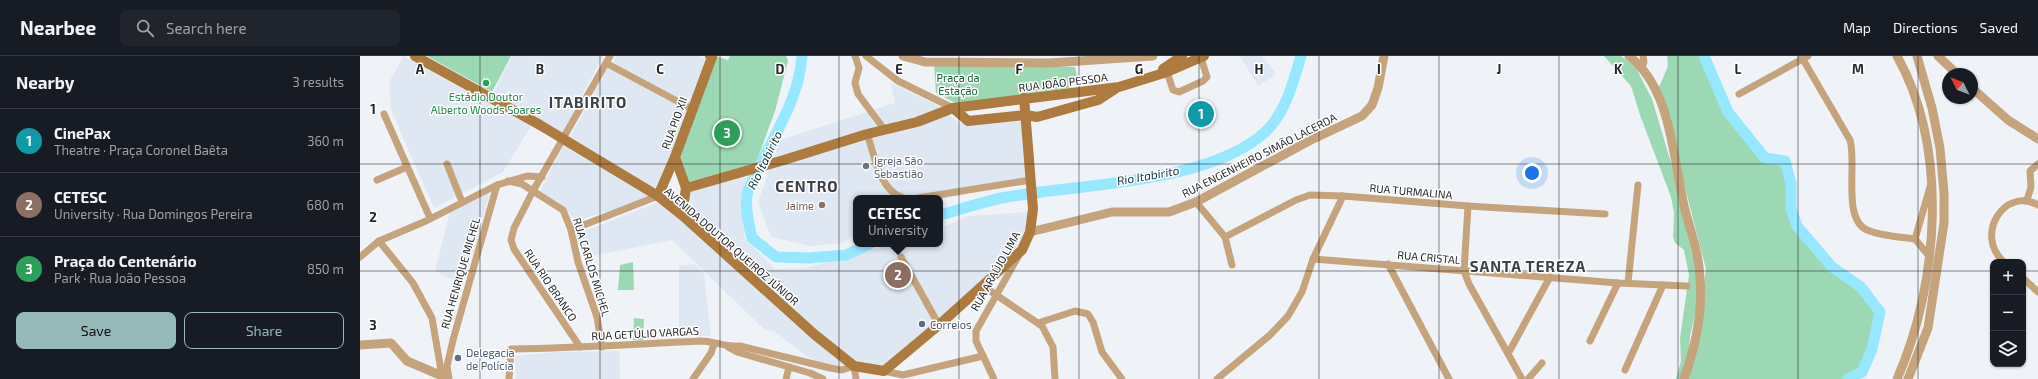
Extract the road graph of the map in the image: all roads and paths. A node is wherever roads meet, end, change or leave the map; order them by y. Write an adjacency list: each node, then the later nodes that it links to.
1 (415, 56): 32 (main road, AVENIDA DOUTOR QUEIROZ JÚNIOR)
2 (610, 56): 17 (street, RUA RIO BRANCO)
3 (711, 56): 27 (main road, RUA PIO XII)
4 (856, 56): 30 (street)
5 (866, 56): 26 (street)
6 (903, 56): 7 (street)
7 (1152, 56)
8 (1182, 56): 21 (main road)
9 (1384, 56): 53 (street, RUA ENGENHEIRO SIMÃO LACERDA)
10 (1629, 56): 18 (street)
11 (1643, 56): 18 (street)
12 (1897, 56): 39 (street)
13 (1917, 56): 112 (street)
14 (1938, 56): 19 (street)
15 (1203, 57): 20 (main road); 20 (street)
16 (1804, 57): 24 (street); 62 (street)
17 (606, 63): 27 (street); 32 (street, RUA RIO BRANCO)
18 (1642, 67): 110 (street)
19 (1951, 68)
20 (1167, 72): 21 (main road)
21 (1155, 74): 22 (main road)
22 (1119, 87): 25 (main road, RUA JOÃO PESSOA); 29 (main road, RUA JOÃO PESSOA)
23 (1978, 93): 33 (street)
24 (1740, 94)
25 (1024, 98): 26 (main road, RUA JOÃO PESSOA); 29 (main road, RUA ARAÚJO LIMA)
26 (953, 108): 29 (main road, RUA JOÃO PESSOA); 30 (main road, RUA JOÃO PESSOA)
27 (692, 109): 34 (main road, RUA PIO XII)
28 (384, 114): 37 (street)
29 (1026, 115): 42 (main road, RUA ARAÚJO LIMA)
30 (884, 129): 31 (main road, RUA JOÃO PESSOA)
31 (867, 134): 45 (main road, RUA JOÃO PESSOA); 47 (street)
32 (563, 139): 38 (street, RUA RIO BRANCO); 49 (main road, AVENIDA DOUTOR QUEIROZ JÚNIOR)
33 (2038, 139)
34 (675, 157): 45 (main road); 49 (main road, RUA PIO XII)
35 (447, 164): 52 (street)
36 (2038, 164): 51 (street)
37 (407, 167): 40 (street); 58 (street)
38 (542, 177): 41 (street); 46 (street, RUA RIO BRANCO)
39 (1932, 179): 62 (street); 65 (street)
40 (377, 180)
41 (506, 180): 44 (street); 46 (street, RUA CARLOS MICHEL)
42 (1031, 183): 48 (street); 60 (main road, RUA ARAÚJO LIMA)
43 (1638, 184): 76 (street)
44 (496, 185): 52 (street); 97 (street, RUA HENRIQUE MICHEL)
45 (686, 188): 57 (main road)
46 (533, 191): 59 (street, RUA CARLOS MICHEL); 87 (street, RUA RIO BRANCO)
47 (899, 195)
48 (941, 195)
49 (658, 196): 57 (main road, AVENIDA DOUTOR QUEIROZ JÚNIOR); 59 (street)
50 (1343, 196): 55 (street, RUA TURMALINA); 61 (street, RUA TURMALINA); 68 (street)
51 (2027, 200): 54 (street); 69 (street)
52 (462, 202): 58 (street)
53 (1196, 202): 60 (street, RUA ENGENHEIRO SIMÃO LACERDA); 61 (street)
54 (2037, 202)
55 (1468, 206): 56 (street, RUA TURMALINA); 72 (street)
56 (1605, 214)
57 (682, 215): 93 (main road, AVENIDA DOUTOR QUEIROZ JÚNIOR)
58 (428, 219): 63 (street)
59 (572, 230): 88 (street, RUA CARLOS MICHEL)
60 (1030, 232): 64 (main road, RUA ARAÚJO LIMA)
61 (1225, 237): 71 (street)
62 (1915, 239): 65 (street)
63 (379, 241): 66 (street); 97 (street)
64 (1022, 250): 78 (main road); 81 (street, RUA ARAÚJO LIMA)
65 (1929, 256): 111 (street)
66 (360, 257)
67 (901, 257): 83 (street)
68 (1313, 259): 70 (street, RUA CRISTAL); 106 (street)
69 (2002, 259)
70 (1388, 264): 72 (street, RUA CRISTAL); 107 (street)
71 (1232, 265)
72 (1464, 271): 73 (street, RUA CRISTAL); 90 (street)
73 (1550, 277): 75 (street, RUA CRISTAL); 90 (street)
74 (2026, 281): 80 (street)
75 (1618, 283): 76 (street, RUA CRISTAL); 84 (street)
76 (1628, 283): 77 (street, RUA CRISTAL)
77 (1663, 285): 79 (street, RUA CRISTAL); 95 (street)
78 (983, 286): 81 (street); 83 (main road)
79 (1687, 286)
80 (2038, 292)
81 (997, 295): 82 (street); 91 (street, RUA ARAÚJO LIMA)
82 (1038, 322): 104 (street); 105 (street)
83 (939, 325): 96 (main road)
84 (1590, 341)
85 (714, 344): 88 (street, RUA GETÚLIO VARGAS); 89 (street, RUA GETÚLIO VARGAS); 99 (street)
86 (360, 345): 97 (street)
87 (580, 347): 88 (street, RUA GETÚLIO VARGAS); 98 (street, RUA GETÚLIO VARGAS)
88 (602, 347)
89 (727, 347): 93 (street, RUA GETÚLIO VARGAS); 94 (street)
90 (1509, 352): 108 (street)
91 (983, 356): 96 (street); 103 (street, RUA ARAÚJO LIMA)
92 (1542, 363): 109 (street)
93 (854, 366): 96 (main road, AVENIDA DOUTOR QUEIROZ JÚNIOR); 102 (street)
94 (789, 367): 100 (street); 101 (street)
95 (1625, 370)
96 (884, 371)
97 (445, 378)
98 (509, 379)
99 (693, 379)
100 (786, 379)
101 (823, 379)
102 (856, 379)
103 (994, 379)
104 (1055, 379)
105 (1122, 379)
106 (1217, 379)
107 (1449, 379)
108 (1522, 379)
109 (1528, 379)
110 (1684, 379)
111 (1897, 379)
112 (1908, 379)

